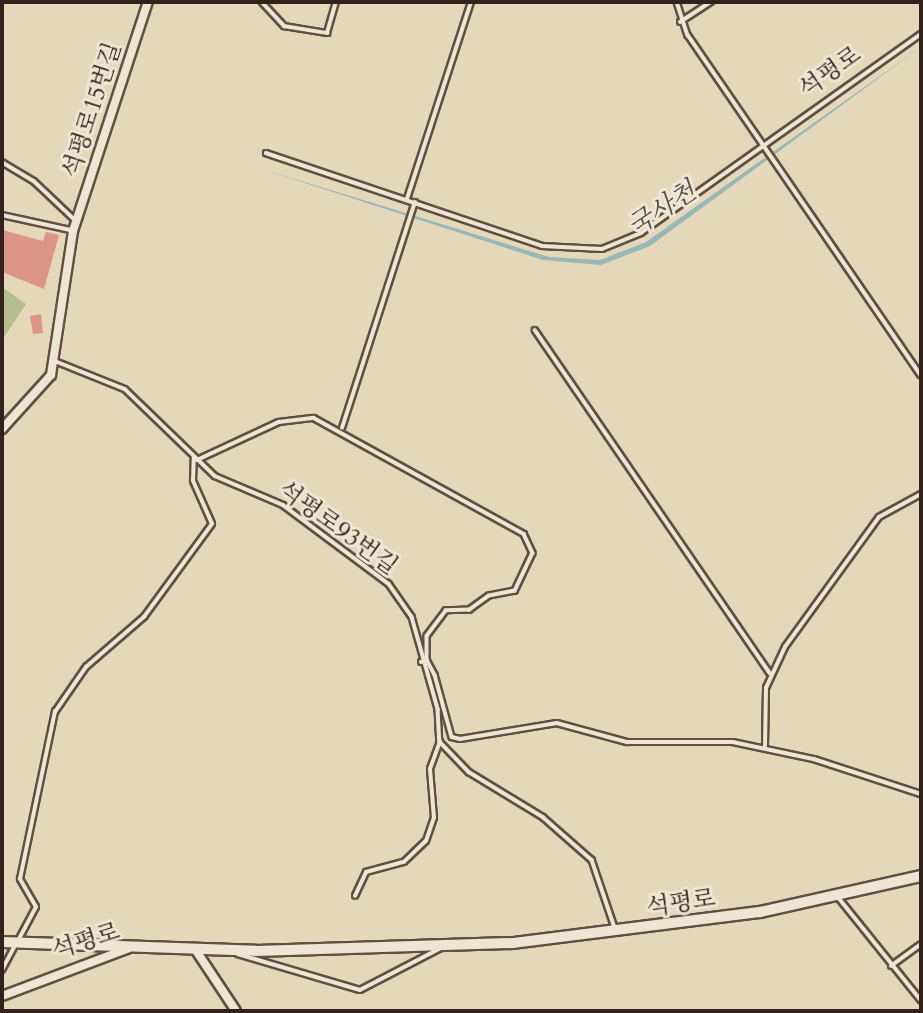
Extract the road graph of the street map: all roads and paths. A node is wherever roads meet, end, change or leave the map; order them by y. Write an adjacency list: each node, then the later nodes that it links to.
1 (148, 2): 15 (street, 석평로15번길)
2 (262, 2): 3 (lane)
3 (336, 2)
4 (471, 2): 12 (lane)
5 (677, 2): 7 (lane)
6 (710, 2): 7 (lane)
7 (680, 22): 9 (lane)
8 (921, 34): 9 (lane, 석평로)
9 (764, 147): 13 (lane, 석평로); 19 (lane)
10 (266, 153): 12 (lane, 석평로)
11 (2, 162): 15 (lane)
12 (407, 199): 13 (lane, 석평로)
13 (414, 204): 20 (lane)
14 (2, 215): 16 (lane)
15 (76, 220): 16 (street, 석평로15번길)
16 (73, 231): 18 (street, 석평로15번길)
17 (535, 330): 26 (lane)
18 (55, 361): 21 (street, 석평로15번길); 22 (lane, 석평로93번길)
19 (921, 375)
20 (342, 428): 22 (lane); 24 (lane)
21 (2, 429)
22 (195, 458): 25 (lane, 석평로93번길); 37 (lane, 석평로)
23 (921, 494): 26 (lane)
24 (427, 660): 25 (lane); 27 (lane)
25 (421, 662): 28 (lane, 석평로93번길)
26 (770, 673): 30 (lane)
27 (450, 728): 28 (lane); 30 (lane)
28 (441, 732): 29 (lane, 석평로93번길)
29 (440, 742): 34 (lane, 석평로93번길); 35 (lane)
30 (765, 746): 31 (lane)
31 (921, 794)
32 (921, 876): 33 (street, 석평로)
33 (837, 895): 35 (street, 석평로); 43 (lane)
34 (355, 896)
35 (616, 932): 40 (street, 석평로)
36 (2, 942): 37 (street)
37 (17, 942): 39 (street); 44 (lane, 석평로)
38 (921, 944): 43 (lane)
39 (134, 947): 41 (street, 석평로); 45 (street, 석평로)
40 (443, 947): 42 (street, 석평로); 42 (lane, 석평로)
41 (195, 949): 42 (street, 석평로); 47 (street)
42 (230, 951)
43 (891, 966): 46 (lane)
44 (2, 970)
45 (2, 996)
46 (921, 1000)
47 (236, 1011)

